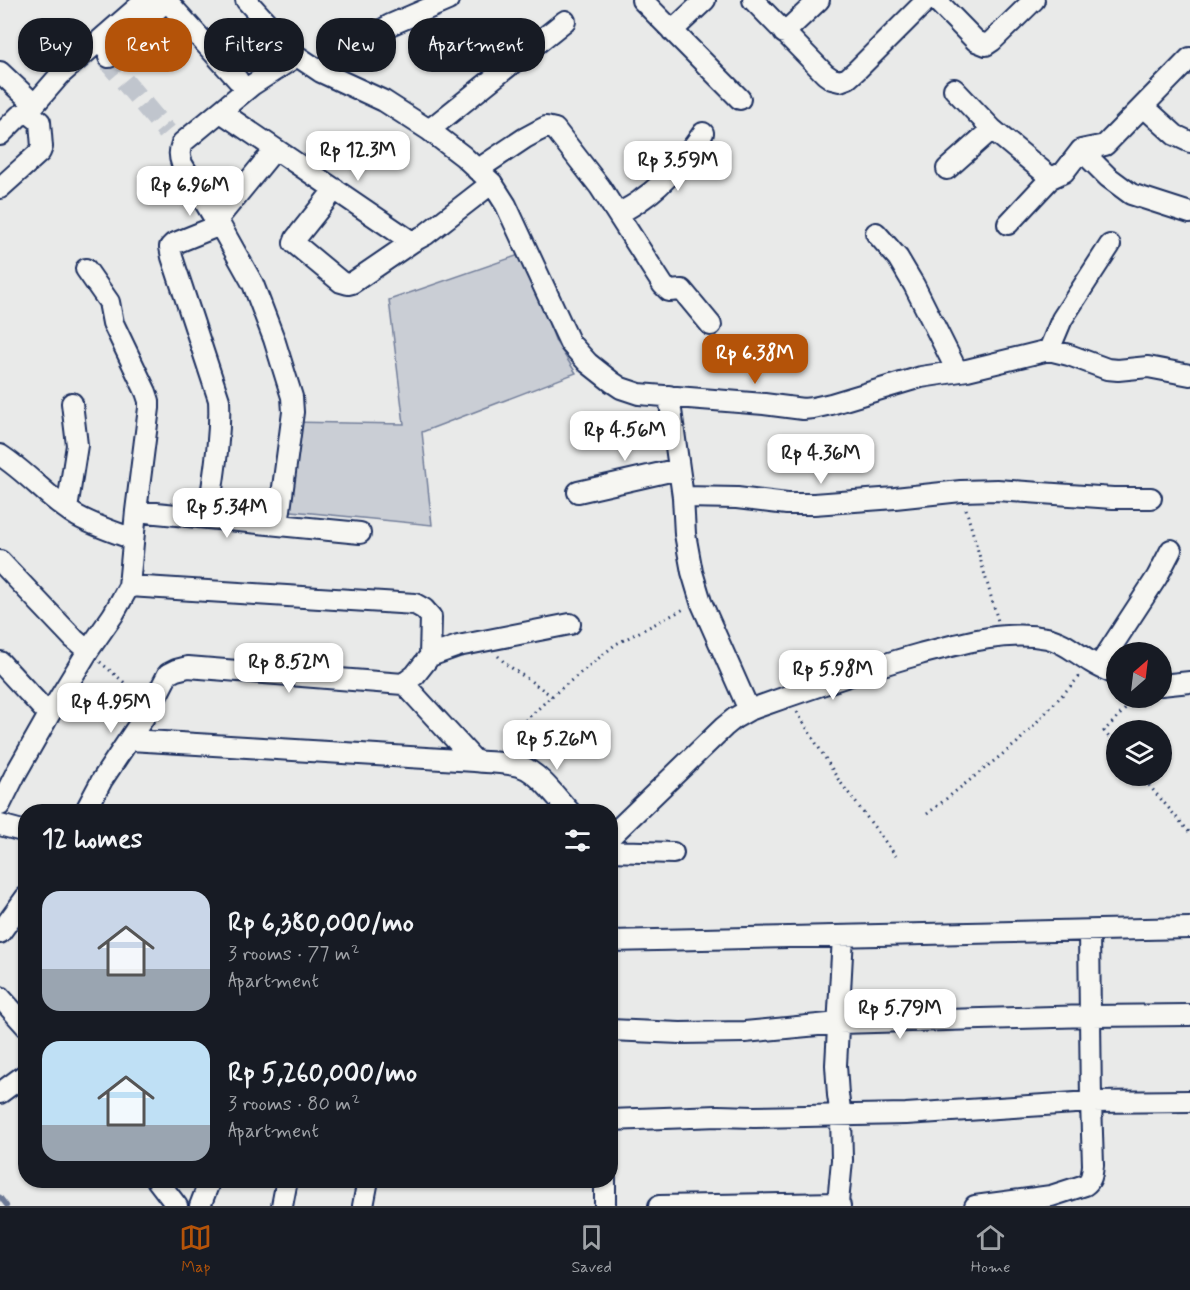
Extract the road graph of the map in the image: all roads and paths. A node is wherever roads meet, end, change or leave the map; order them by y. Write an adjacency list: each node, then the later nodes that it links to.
1 (146, 0): 26 (street)
2 (246, 0): 13 (street)
3 (448, 0): 15 (street)
4 (642, 0): 16 (street)
5 (705, 0): 16 (street)
6 (753, 0): 17 (street)
7 (819, 0): 17 (street)
8 (927, 0): 17 (street)
9 (936, 0): 10 (street)
10 (1034, 0)
11 (168, 1): 12 (street); 22 (street)
12 (148, 18)
13 (262, 18)
14 (565, 21): 29 (street)
15 (396, 22)
16 (672, 31): 24 (street)
17 (784, 33)
18 (1190, 58): 25 (street)
19 (0, 72): 26 (street)
20 (272, 72): 27 (street)
21 (321, 72): 29 (street)
22 (238, 80)
23 (954, 89): 28 (street)
24 (740, 99)
25 (1143, 106): 33 (street); 36 (street)
26 (31, 108): 32 (street); 40 (street)
27 (221, 112): 34 (street); 35 (street)
28 (992, 129): 37 (street); 39 (street)
29 (429, 130): 38 (street)
30 (167, 132): 35 (street)
31 (703, 133): 43 (street)
32 (0, 135)
33 (1190, 142)
34 (276, 149): 35 (street); 41 (street)
35 (180, 150)
36 (1081, 150): 39 (street); 42 (street)
37 (947, 170)
38 (485, 176): 43 (street); 46 (street); 53 (street)
39 (1052, 178): 44 (street)
40 (0, 188)
41 (336, 189): 46 (street); 46 (street)
42 (1190, 213)
43 (618, 214): 49 (street)
44 (1008, 224)
45 (876, 233): 51 (street)
46 (412, 242)
47 (1110, 245): 50 (street)
48 (86, 269): 62 (street)
49 (711, 324)
50 (1049, 350): 51 (street); 52 (street)
51 (957, 371): 53 (street)
52 (1190, 375)
53 (669, 396): 56 (street)
54 (72, 403): 61 (street)
55 (0, 455): 61 (street)
56 (679, 469): 58 (street); 59 (street)
57 (961, 491): 59 (street); 60 (street); 72 (path)
58 (578, 492)
59 (683, 497): 70 (street)
60 (1151, 498)
61 (67, 509): 66 (street)
62 (136, 511): 63 (street); 66 (street)
63 (208, 518): 64 (street); 64 (street)
64 (278, 525): 65 (street)
65 (360, 533)
66 (134, 539): 69 (street)
67 (1171, 550): 77 (street)
68 (0, 561): 73 (street)
69 (129, 586): 73 (street); 75 (street)
70 (701, 602): 81 (path); 85 (street)
71 (570, 624): 75 (street)
72 (1002, 637): 77 (street); 82 (street)
73 (88, 651): 83 (path); 86 (street)
74 (493, 651): 81 (path)
75 (430, 656): 79 (street)
76 (0, 662): 86 (street)
77 (1102, 668): 95 (path)
78 (1190, 682): 80 (street)
79 (403, 684): 83 (street); 89 (street)
80 (1172, 684)
81 (552, 696): 90 (path)
82 (787, 697): 85 (street); 102 (path)
83 (152, 705): 88 (street)
84 (1126, 708): 87 (path)
85 (749, 710): 97 (street)
86 (49, 715): 94 (street)
87 (1115, 720)
88 (130, 740): 89 (street); 92 (street)
89 (475, 761): 90 (street)
90 (519, 766): 93 (street)
91 (1150, 786): 99 (path)
92 (89, 804)
93 (562, 804)
94 (0, 806)
95 (927, 814)
96 (0, 825): 98 (street)
97 (618, 829)
98 (18, 830)
99 (1190, 833)
100 (618, 851): 101 (street)
101 (673, 853)
102 (896, 856)
103 (17, 905): 106 (street)
104 (1190, 928): 105 (street)
105 (1089, 931): 107 (street); 111 (street)
106 (0, 933)
107 (843, 936): 108 (street); 113 (street)
108 (618, 941)
109 (0, 997): 112 (street)
110 (1190, 1015): 111 (street)
111 (1090, 1016): 113 (street); 118 (street)
112 (18, 1017)
113 (839, 1023): 114 (street); 119 (street)
114 (618, 1030)
115 (18, 1080): 116 (street)
116 (0, 1093)
117 (1190, 1101): 118 (street)
118 (1091, 1102): 119 (street); 134 (street)
119 (841, 1116): 120 (street); 126 (street)
120 (618, 1120)
121 (163, 1188): 128 (street)
122 (207, 1188): 129 (street)
123 (285, 1188): 130 (street)
124 (366, 1188): 131 (street)
125 (605, 1188): 132 (street)
126 (839, 1204): 127 (street)
127 (735, 1205): 133 (street)
128 (177, 1206)
129 (200, 1206)
130 (282, 1206)
131 (363, 1206)
132 (605, 1206)
133 (660, 1206)
134 (975, 1206)

